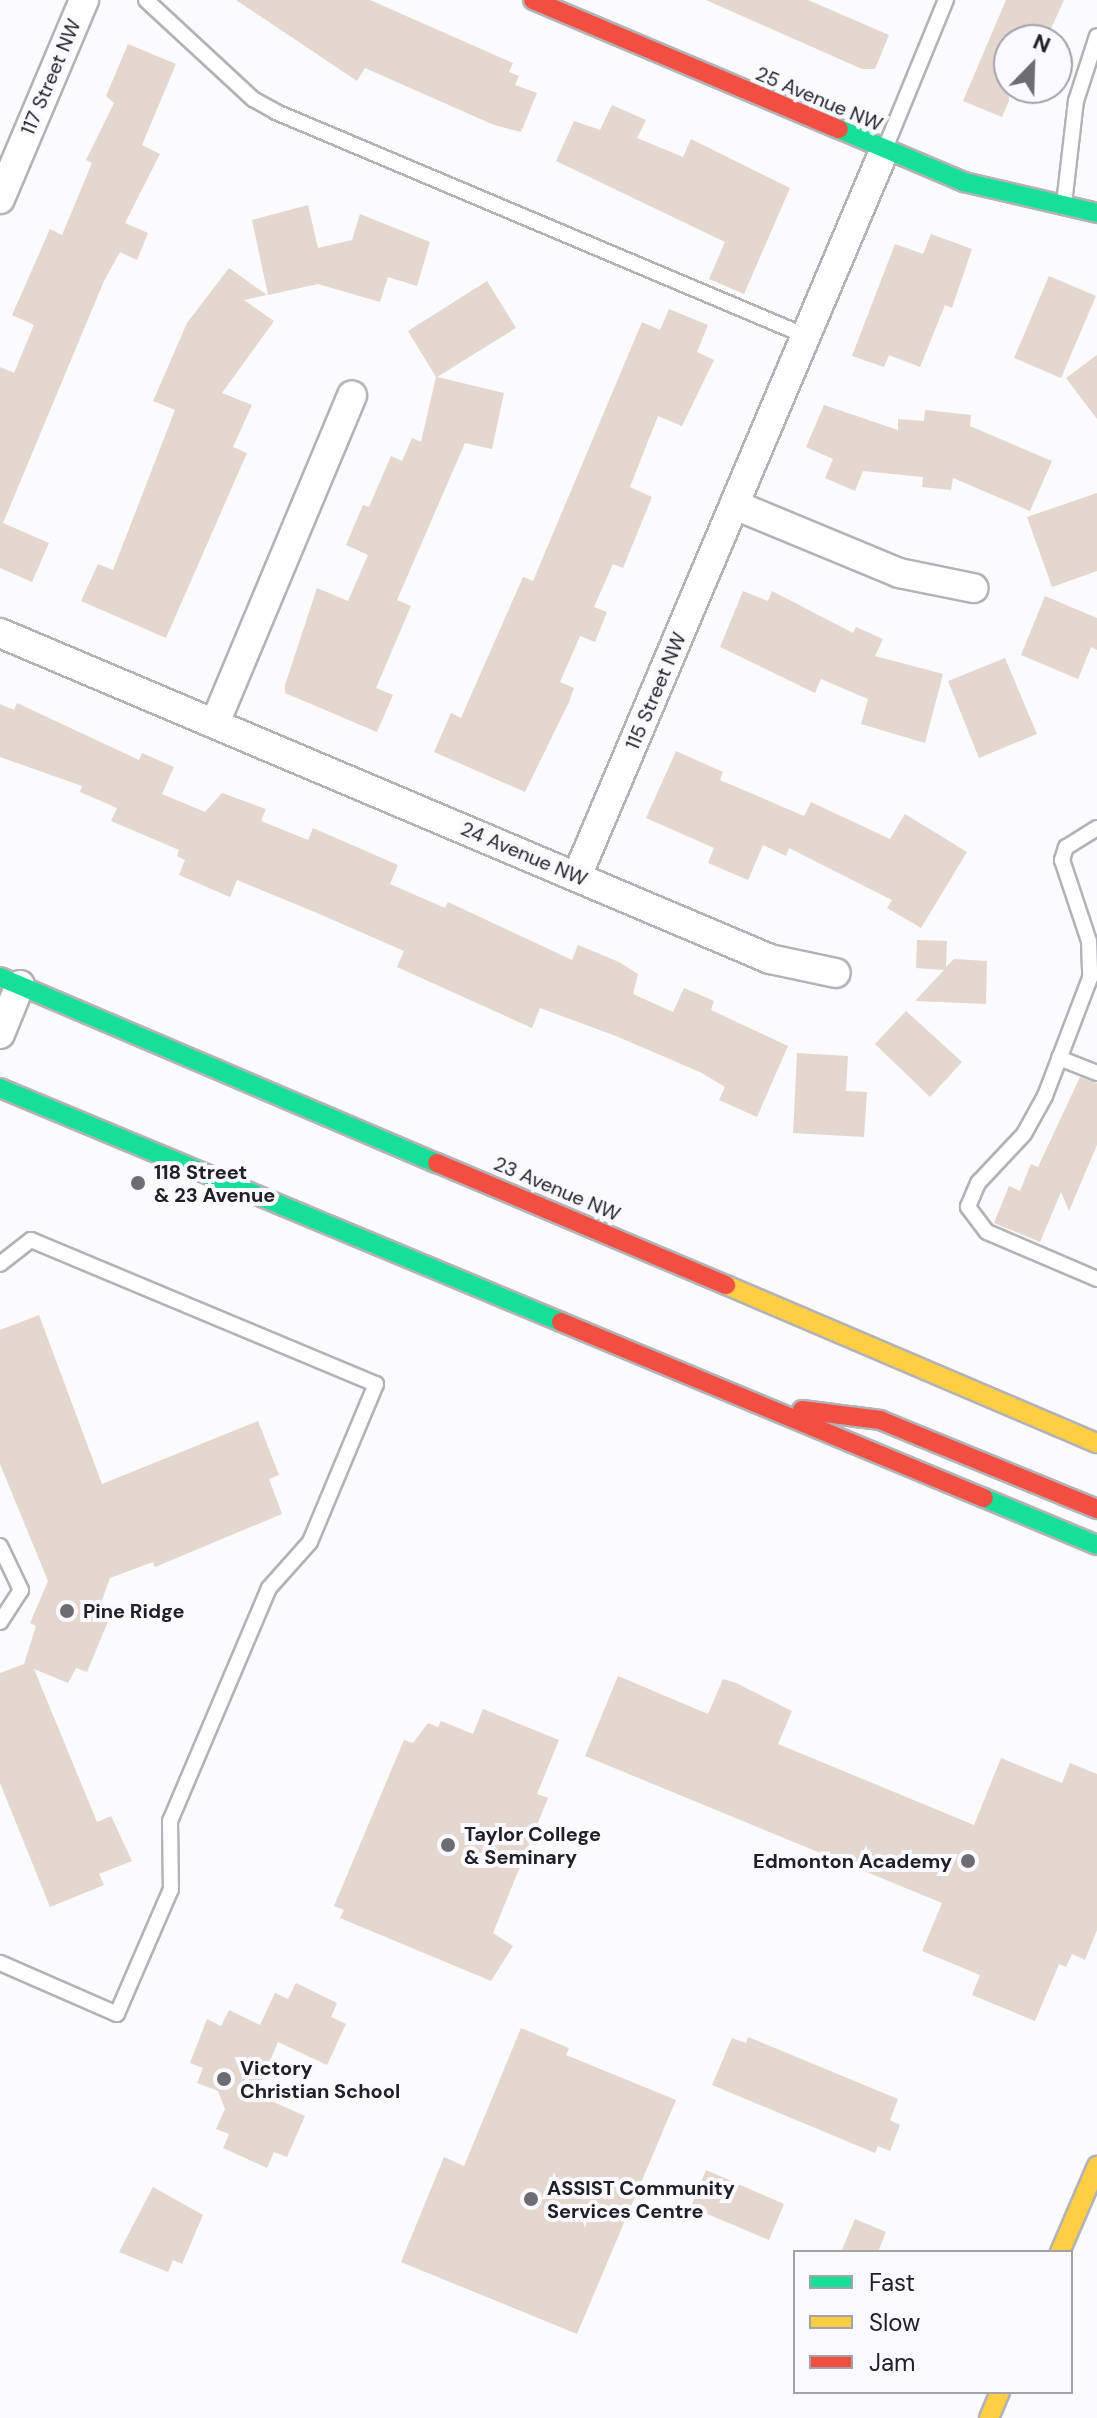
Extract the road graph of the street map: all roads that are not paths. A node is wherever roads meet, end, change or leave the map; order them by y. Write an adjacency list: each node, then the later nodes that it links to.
1 (84, 0): 8 (street, 117 Street NW)
2 (146, 0): 11 (lane)
3 (533, 0): 5 (main road, 25 Avenue NW)
4 (946, 0): 7 (lane)
5 (581, 10): 7 (main road, 25 Avenue NW)
6 (1097, 36): 9 (lane)
7 (884, 151): 9 (main road, 25 Avenue NW); 11 (street, 115 Street NW)
8 (0, 199)
9 (1063, 209): 10 (main road, 25 Avenue NW)
10 (1097, 213)
11 (806, 336): 13 (street, 115 Street NW)
12 (352, 395): 16 (street)
13 (735, 505): 14 (street); 18 (street, 115 Street NW)
14 (973, 588)
15 (0, 633): 16 (street, 24 Avenue NW)
16 (215, 723): 18 (street, 24 Avenue NW)
17 (1097, 828): 22 (lane)
18 (577, 876): 19 (street, 24 Avenue NW)
19 (836, 973)
20 (10, 981): 21 (street); 28 (main road, 23 Avenue NW)
21 (0, 1034)
22 (1059, 1058): 23 (lane); 26 (lane)
23 (1097, 1073)
24 (0, 1088): 27 (main road)
25 (0, 1264): 33 (lane)
26 (1097, 1279)
27 (746, 1403): 29 (main road); 30 (main road)
28 (1097, 1443)
29 (1097, 1509)
30 (1097, 1545)
31 (0, 1546): 32 (lane)
32 (0, 1622)
33 (0, 1963)
34 (1094, 2180): 35 (main road)
35 (1061, 2250)
36 (999, 2394): 37 (main road)
37 (989, 2418)

